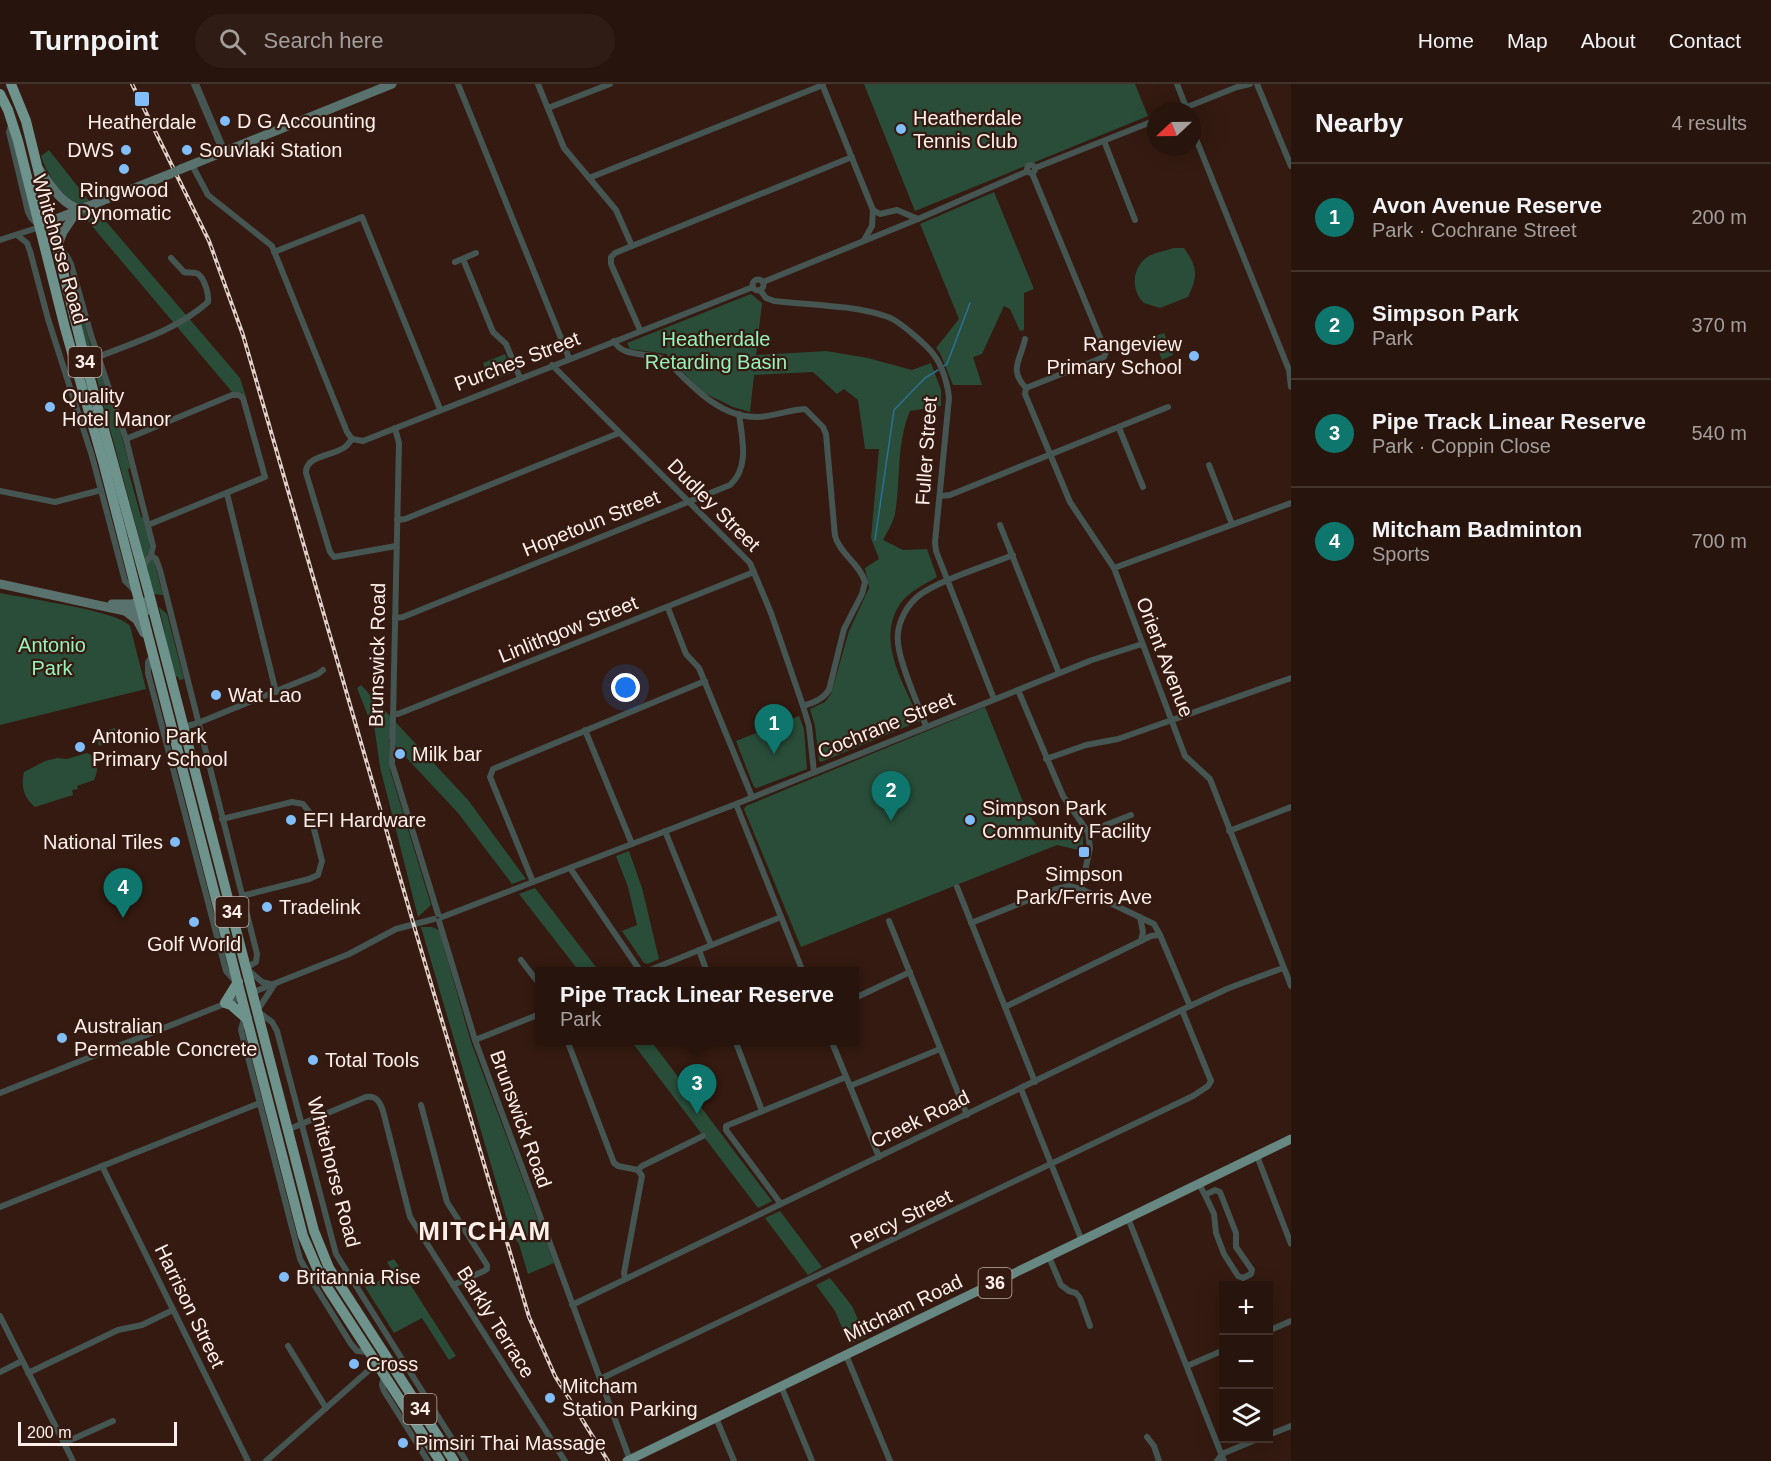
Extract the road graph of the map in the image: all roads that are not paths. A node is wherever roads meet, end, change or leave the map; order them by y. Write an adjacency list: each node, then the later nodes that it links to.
1 (11, 84): 26 (highway, 34)
2 (195, 84): 22 (street)
3 (392, 84): 22 (main road)
4 (458, 84): 53 (street)
5 (538, 84): 15 (street)
6 (610, 84): 15 (street)
7 (822, 84): 23 (street); 28 (street)
8 (1177, 84): 13 (street)
9 (1250, 84): 11 (street)
10 (1257, 84): 20 (street)
11 (1239, 85): 14 (street)
12 (0, 94): 16 (highway, 34)
13 (1181, 102)
14 (1199, 102)
15 (548, 108): 28 (street)
16 (4, 111): 34 (highway, 34)
17 (1147, 124): 18 (street, Purches Street)
18 (1104, 141): 27 (street, Purches Street); 33 (street)
19 (1291, 144): 20 (street)
20 (1283, 147): 25 (street)
21 (1201, 151): 56 (street)
22 (224, 152): 24 (main road)
23 (852, 158): 30 (street); 38 (street)
24 (192, 165): 29 (main road, bridge); 40 (street)
25 (1291, 166)
26 (37, 167): 29 (main road); 32 (highway, 34)
27 (1032, 171): 31 (street, Purches Street); 57 (street)
28 (590, 177): 38 (street)
29 (79, 210): 32 (main road); 39 (main road)
30 (873, 210): 31 (street); 37 (street)
31 (918, 219): 37 (street, Purches Street)
32 (51, 221): 34 (highway); 39 (highway, Whitehorse Road / 34)
33 (1135, 221)
34 (40, 227): 35 (street); 44 (highway, Whitehorse Road / 34)
35 (17, 235): 36 (street); 69 (street, Whitehorse Road)
36 (0, 240)
37 (864, 241): 46 (street, Purches Street)
38 (632, 246): 49 (street)
39 (57, 247): 44 (highway, Whitehorse Road / 34)
40 (274, 252): 59 (street); 64 (street)
41 (476, 253): 43 (street)
42 (171, 258): 52 (street)
43 (463, 259): 45 (street); 55 (street)
44 (59, 262): 52 (street, Whitehorse Road); 82 (highway, Whitehorse Road / 34); 88 (highway, Whitehorse Road / 34)
45 (455, 262)
46 (763, 282): 47 (street, Purches Street); 48 (street)
47 (753, 287): 48 (street); 49 (street, Purches Street)
48 (760, 290): 72 (street, Fuller Street)
49 (640, 330): 51 (street, Purches Street)
50 (1025, 339): 57 (street, Orient Avenue)
51 (614, 341): 53 (street, Purches Street); 60 (street)
52 (98, 357): 65 (street, Whitehorse Road)
53 (569, 358): 54 (street, Purches Street)
54 (552, 365): 55 (street, Purches Street); 63 (street, Dudley Street)
55 (520, 378): 59 (street, Purches Street)
56 (1291, 387)
57 (1026, 388): 66 (street, Orient Avenue)
58 (1168, 407): 62 (street)
59 (440, 409): 61 (street, Purches Street)
60 (739, 414): 73 (street, Hopetoun Street); 102 (street)
61 (395, 428): 64 (street, Purches Street); 75 (street, Brunswick Road)
62 (1119, 428): 66 (street); 68 (street)
63 (619, 433): 73 (street, Dudley Street); 75 (street)
64 (352, 439): 79 (street, Purches Street)
65 (126, 440): 71 (street); 77 (street, Whitehorse Road)
66 (1050, 455): 72 (street); 83 (street, Orient Avenue)
67 (1209, 465): 76 (street)
68 (1143, 487)
69 (101, 490): 70 (street); 88 (street, Whitehorse Road)
70 (0, 491)
71 (227, 494): 77 (street); 100 (street)
72 (940, 496): 85 (street, Fuller Street)
73 (688, 502): 84 (street, Dudley Street); 92 (street, Hopetoun Street)
74 (1291, 502): 76 (street)
75 (397, 520): 79 (street, Brunswick Road)
76 (1232, 524): 83 (street)
77 (148, 525): 80 (street, Whitehorse Road)
78 (1000, 525): 81 (street)
79 (396, 546): 92 (street, Brunswick Road)
80 (151, 555): 82 (street); 89 (street, Whitehorse Road)
81 (1012, 555): 85 (street); 96 (street)
82 (142, 568): 88 (highway, Whitehorse Road / 34)
83 (1114, 568): 94 (street, Orient Avenue)
84 (754, 572): 90 (street, Linlithgow Street); 102 (street, Dudley Street)
85 (948, 581): 101 (street, Fuller Street); 106 (street)
86 (0, 584): 87 (main road)
87 (95, 603): 88 (main road); 91 (main road)
88 (144, 603): 89 (street); 91 (main road); 93 (highway, Whitehorse Road / 34); 107 (highway, Whitehorse Road / 34)
89 (169, 608): 105 (street, Whitehorse Road)
90 (668, 608): 98 (street); 103 (street, Linlithgow Street)
91 (125, 611): 93 (main road)
92 (395, 618): 103 (street, Brunswick Road)
93 (150, 643): 143 (highway, Whitehorse Road / 34)
94 (1142, 644): 96 (street, Cochrane Street); 104 (street, Orient Avenue)
95 (323, 670): 100 (street)
96 (1059, 673): 99 (street, Cochrane Street)
97 (1291, 678): 104 (street)
98 (705, 681): 108 (street); 111 (street)
99 (1018, 690): 101 (street, Cochrane Street); 109 (street)
100 (276, 692): 105 (street)
101 (994, 699): 106 (street, Cochrane Street)
102 (803, 706): 110 (street, Dudley Street)
103 (393, 714): 127 (street, Brunswick Road)
104 (1170, 720): 109 (street); 117 (street, Orient Avenue)
105 (198, 723): 107 (street); 115 (street, Whitehorse Road)
106 (926, 726): 110 (street, Cochrane Street)
107 (184, 727): 139 (highway, Whitehorse Road / 34)
108 (585, 730): 119 (street); 121 (street)
109 (1046, 759): 118 (street)
110 (814, 772): 111 (street, Cochrane Street)
111 (752, 797): 112 (street, Cochrane Street)
112 (736, 804): 116 (street, Cochrane Street); 125 (street)
113 (1291, 807): 117 (street)
114 (1131, 815): 118 (street)
115 (222, 819): 124 (street, Whitehorse Road); 124 (street)
116 (665, 831): 119 (street, Cochrane Street); 132 (street)
117 (1229, 831): 140 (street, Orient Avenue)
118 (1088, 832): 123 (street)
119 (632, 843): 120 (street, Cochrane Street)
120 (570, 868): 121 (street, Cochrane Street); 135 (street)
121 (533, 882): 127 (street, Cochrane Street)
122 (957, 887): 129 (street)
123 (1081, 889): 126 (street); 129 (street)
124 (243, 897): 139 (street, Whitehorse Road)
125 (781, 917): 132 (street); 138 (street)
126 (1140, 917): 130 (street); 131 (street)
127 (438, 918): 144 (street, Cochrane Street); 156 (street, Brunswick Road)
128 (889, 921): 141 (street)
129 (971, 923): 151 (street)
130 (1160, 934): 131 (street); 150 (street)
131 (1141, 941): 151 (street)
132 (711, 945): 133 (street)
133 (699, 950): 136 (street); 137 (street)
134 (521, 960): 142 (street)
135 (639, 967)
136 (656, 967)
137 (705, 967)
138 (801, 967)
139 (246, 968): 144 (street); 146 (highway, Whitehorse Road / 34)
140 (1283, 968): 145 (street, Orient Avenue); 150 (street, Creek Road)
141 (910, 972): 147 (street); 160 (street)
142 (535, 978)
143 (238, 982): 148 (highway, Whitehorse Road / 34); 149 (highway)
144 (274, 985): 146 (street, Cochrane Street); 153 (street)
145 (1291, 986)
146 (252, 993): 148 (street, Cochrane Street); 153 (highway, Whitehorse Road / 34)
147 (859, 996)
148 (242, 997): 149 (street, Cochrane Street); 155 (highway, Whitehorse Road / 34)
149 (225, 1004): 155 (highway); 165 (street, Cochrane Street)
150 (1190, 1006): 152 (street, Creek Road)
151 (1005, 1007): 162 (street)
152 (1182, 1010): 162 (street, Creek Road); 176 (street, Percy Street)
153 (257, 1011): 170 (street, Whitehorse Road); 171 (highway, Whitehorse Road / 34)
154 (535, 1016): 156 (street)
155 (248, 1019): 166 (street, Whitehorse Road); 196 (highway, Whitehorse Road / 34)
156 (475, 1040): 189 (street, Brunswick Road)
157 (569, 1045): 178 (street)
158 (737, 1045): 168 (street)
159 (833, 1045): 161 (street)
160 (940, 1049): 163 (street); 169 (street)
161 (846, 1077): 163 (street); 168 (street)
162 (1035, 1082): 164 (street, Creek Road)
163 (850, 1086): 175 (street)
164 (1021, 1089): 169 (street, Creek Road); 176 (street)
165 (0, 1093)
166 (260, 1103): 177 (street); 196 (street, Whitehorse Road)
167 (421, 1105): 188 (street)
168 (762, 1111): 181 (street)
169 (967, 1115): 175 (street, Creek Road)
170 (302, 1124): 171 (street); 188 (street, Barkly Terrace); 215 (street, Whitehorse Road)
171 (288, 1130): 199 (highway, Whitehorse Road / 34)
172 (703, 1136): 178 (street)
173 (1291, 1139): 174 (main road, Mitcham Road / 36)
174 (1257, 1156): 179 (main road, Mitcham Road / 36); 185 (street)
175 (879, 1157): 181 (street, Creek Road)
176 (1051, 1165): 184 (street); 205 (street, Percy Street)
177 (102, 1166): 182 (street); 190 (street, Harrison Street)
178 (638, 1170): 187 (street)
179 (1199, 1184): 180 (street); 183 (main road, Mitcham Road / 36)
180 (1205, 1195): 180 (street)
181 (781, 1204): 187 (street, Creek Road)
182 (0, 1207)
183 (1128, 1218): 184 (main road, Mitcham Road / 36); 201 (street)
184 (1082, 1241): 186 (main road, Mitcham Road / 36)
185 (1291, 1244)
186 (1049, 1257): 193 (street); 198 (main road, Mitcham Road / 36)
187 (625, 1278): 189 (street, Creek Road)
188 (453, 1285): 223 (street, Barkly Terrace)
189 (572, 1305): 205 (street, Brunswick Road)
190 (173, 1310): 203 (street); 219 (street, Harrison Street)
191 (0, 1316): 200 (street)
192 (1291, 1321): 194 (street)
193 (1090, 1326)
194 (1273, 1328)
195 (288, 1346): 207 (street)
196 (370, 1352): 199 (highway, Whitehorse Road / 34)
197 (1219, 1352): 201 (street)
198 (846, 1355): 206 (main road, Mitcham Road / 36); 226 (street)
199 (382, 1360): 204 (highway, Whitehorse Road / 34); 207 (street); 215 (highway, Whitehorse Road / 34)
200 (22, 1361): 202 (street); 203 (street)
201 (1187, 1366): 216 (street)
202 (0, 1372)
203 (28, 1373): 213 (street)
204 (384, 1375): 221 (street, Whitehorse Road); 222 (highway, Whitehorse Road / 34)
205 (600, 1379): 217 (street, Brunswick Road)
206 (781, 1386): 208 (main road, Mitcham Road / 36); 225 (street)
207 (326, 1408): 220 (street)
208 (716, 1418): 217 (main road, Mitcham Road / 36); 224 (street)
209 (113, 1421): 213 (street)
210 (1291, 1426): 211 (street)
211 (1273, 1433)
212 (1147, 1437): 227 (street)
213 (64, 1443): 218 (street)
214 (1251, 1443): 216 (street)
215 (458, 1458)
216 (1223, 1458): 228 (street)
217 (634, 1460)
218 (72, 1461)
219 (248, 1461)
220 (266, 1461)
221 (428, 1461)
222 (440, 1461)
223 (565, 1461)
224 (734, 1461)
225 (812, 1461)
226 (890, 1461)
227 (1159, 1461)
228 (1218, 1461)

